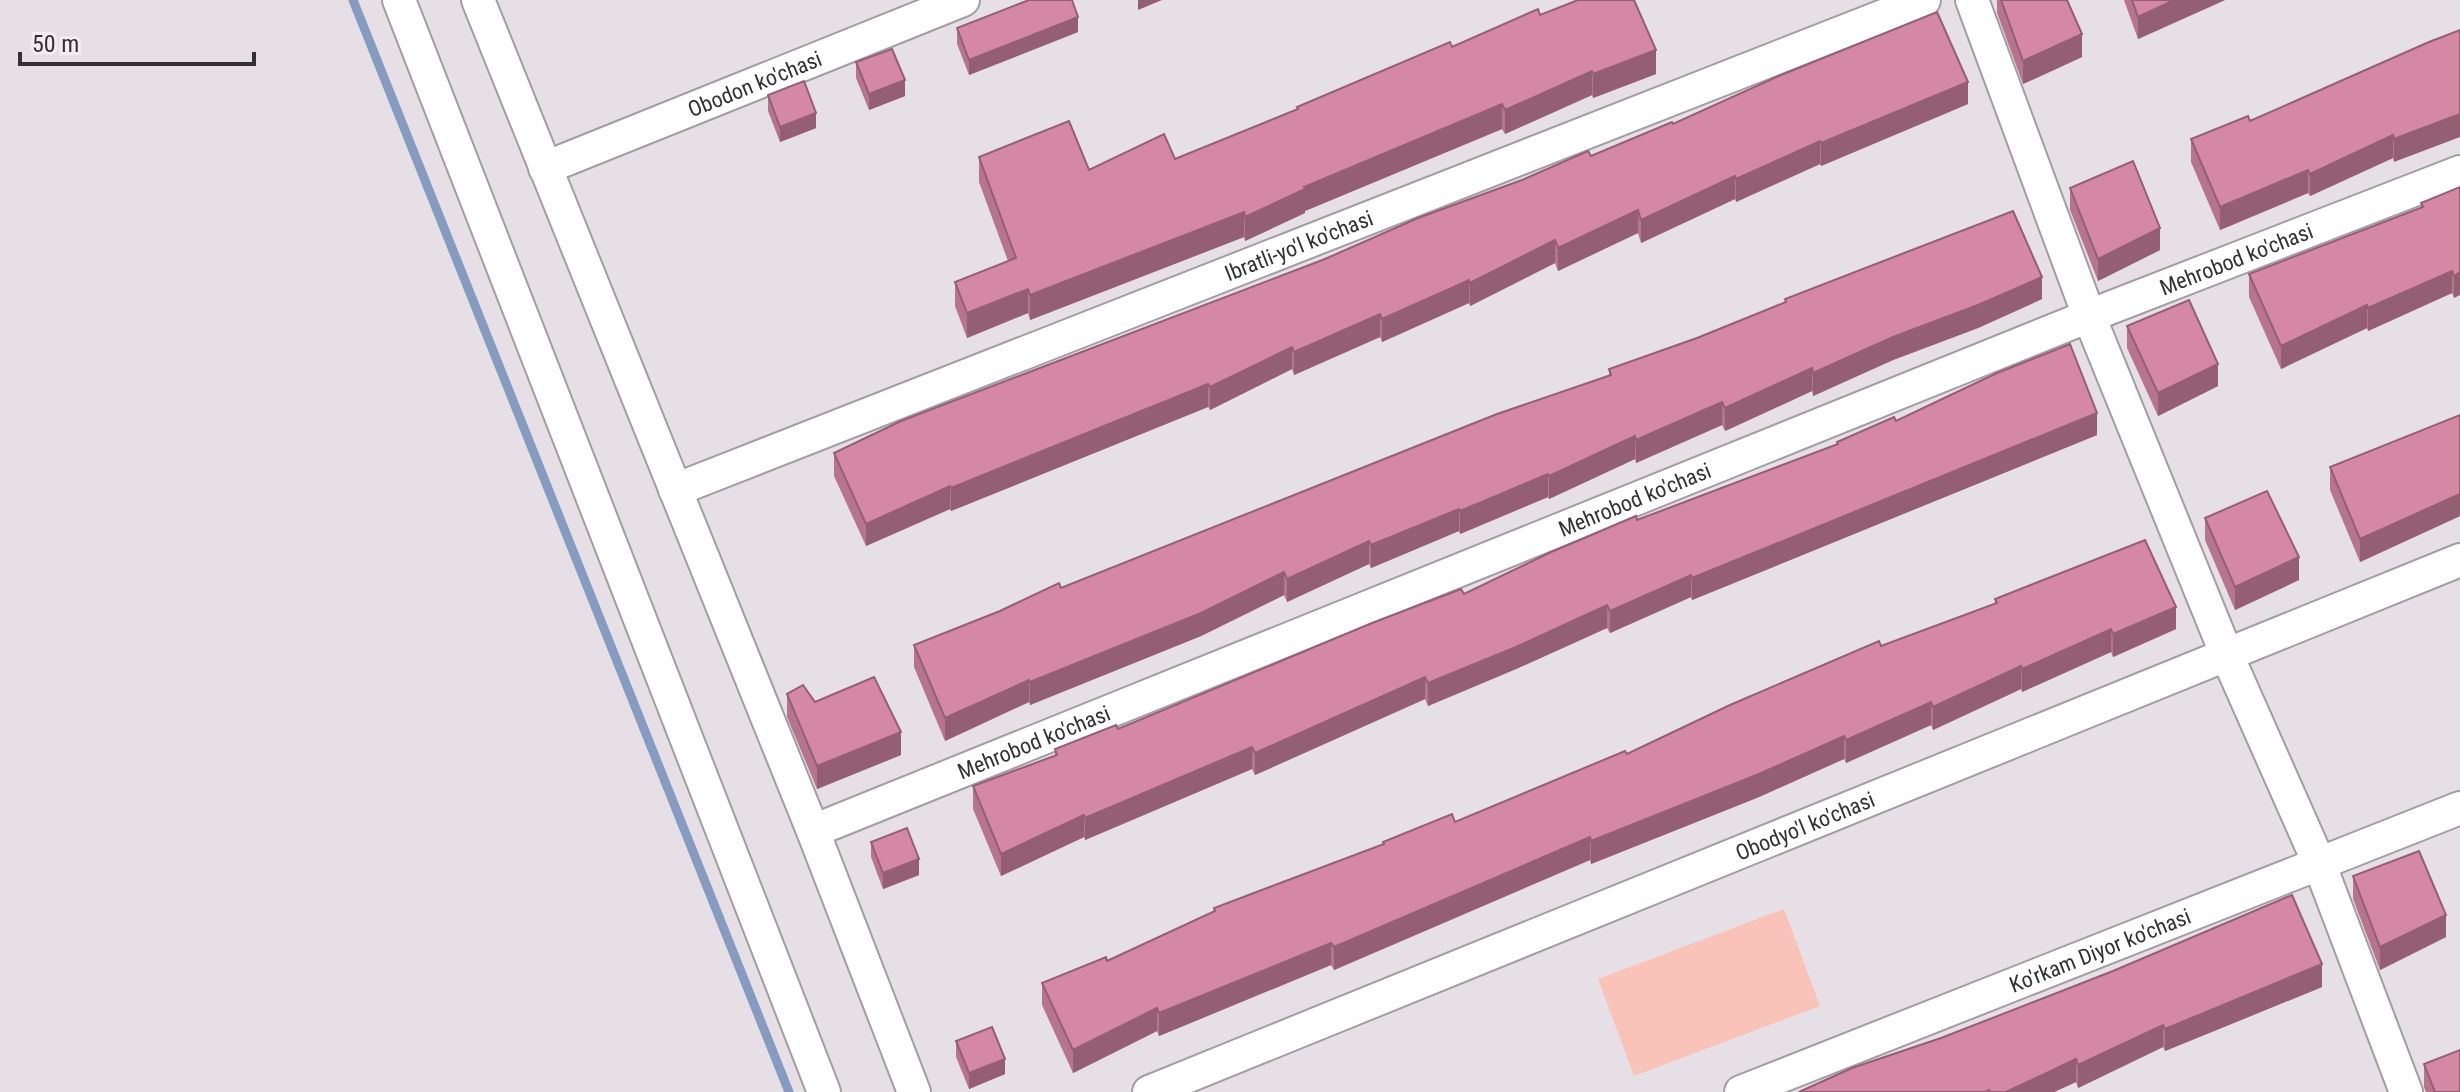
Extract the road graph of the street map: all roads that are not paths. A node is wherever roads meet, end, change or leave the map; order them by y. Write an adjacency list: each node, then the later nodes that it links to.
1 (399, 0): 15 (street)
2 (478, 0): 6 (street)
3 (963, 0): 6 (street, Obodon ko'chasi)
4 (1924, 0): 9 (street, Ibratli-yo'l ko'chasi)
5 (1972, 0): 8 (street)
6 (545, 168): 9 (street)
7 (2460, 172): 8 (street, Mehrobod ko'chasi)
8 (2089, 316): 11 (street); 13 (street, Mehrobod ko'chasi)
9 (675, 490): 13 (street)
10 (2460, 560): 11 (street, Obodyo'l ko'chasi)
11 (2226, 653): 14 (street); 17 (street, Obodyo'l ko'chasi)
12 (2460, 808): 14 (street, Ko'rkam Diyor ko'chasi)
13 (813, 831): 16 (street)
14 (2319, 863): 18 (street, Ko'rkam Diyor ko'chasi); 19 (street)
15 (824, 1092)
16 (914, 1092)
17 (1149, 1092)
18 (1741, 1092)
19 (2406, 1092)

